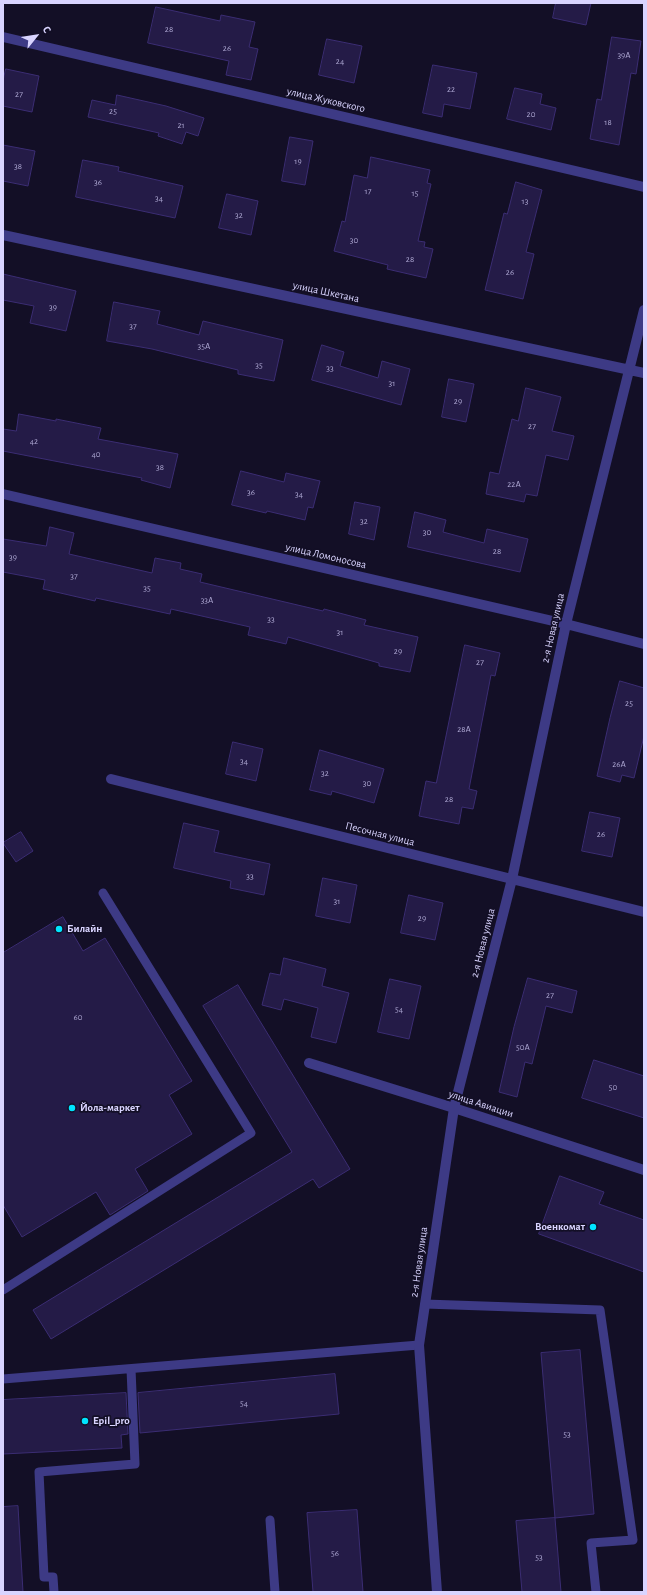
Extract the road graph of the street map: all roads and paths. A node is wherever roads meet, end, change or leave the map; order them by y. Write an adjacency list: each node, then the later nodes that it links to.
1 (3, 37): 2 (street, улица Жуковского)
2 (644, 187)
3 (3, 235): 5 (street, улица Шкетана)
4 (644, 310): 5 (street, 2-я Новая улица)
5 (630, 369): 6 (street, улица Шкетана); 8 (street, 2-я Новая улица)
6 (644, 372)
7 (3, 494): 8 (street, улица Ломоносова)
8 (566, 624): 9 (street, улица Ломоносова); 11 (street, 2-я Новая улица)
9 (644, 644)
10 (111, 779): 11 (street, Песочная улица)
11 (512, 878): 13 (street, Песочная улица); 15 (street, 2-я Новая улица)
12 (103, 894): 17 (lane)
13 (644, 912)
14 (309, 1063): 15 (street, улица Авиации)
15 (454, 1108): 16 (street, улица Авиации); 18 (street, 2-я Новая улица)
16 (644, 1170)
17 (3, 1290)
18 (425, 1304): 19 (street, 2-я Новая улица); 26 (lane)
19 (419, 1345): 20 (lane); 25 (street, 2-я Новая улица)
20 (131, 1369): 21 (lane); 23 (lane)
21 (3, 1379)
22 (270, 1520): 24 (lane)
23 (54, 1592)
24 (275, 1592)
25 (437, 1592)
26 (596, 1592)

